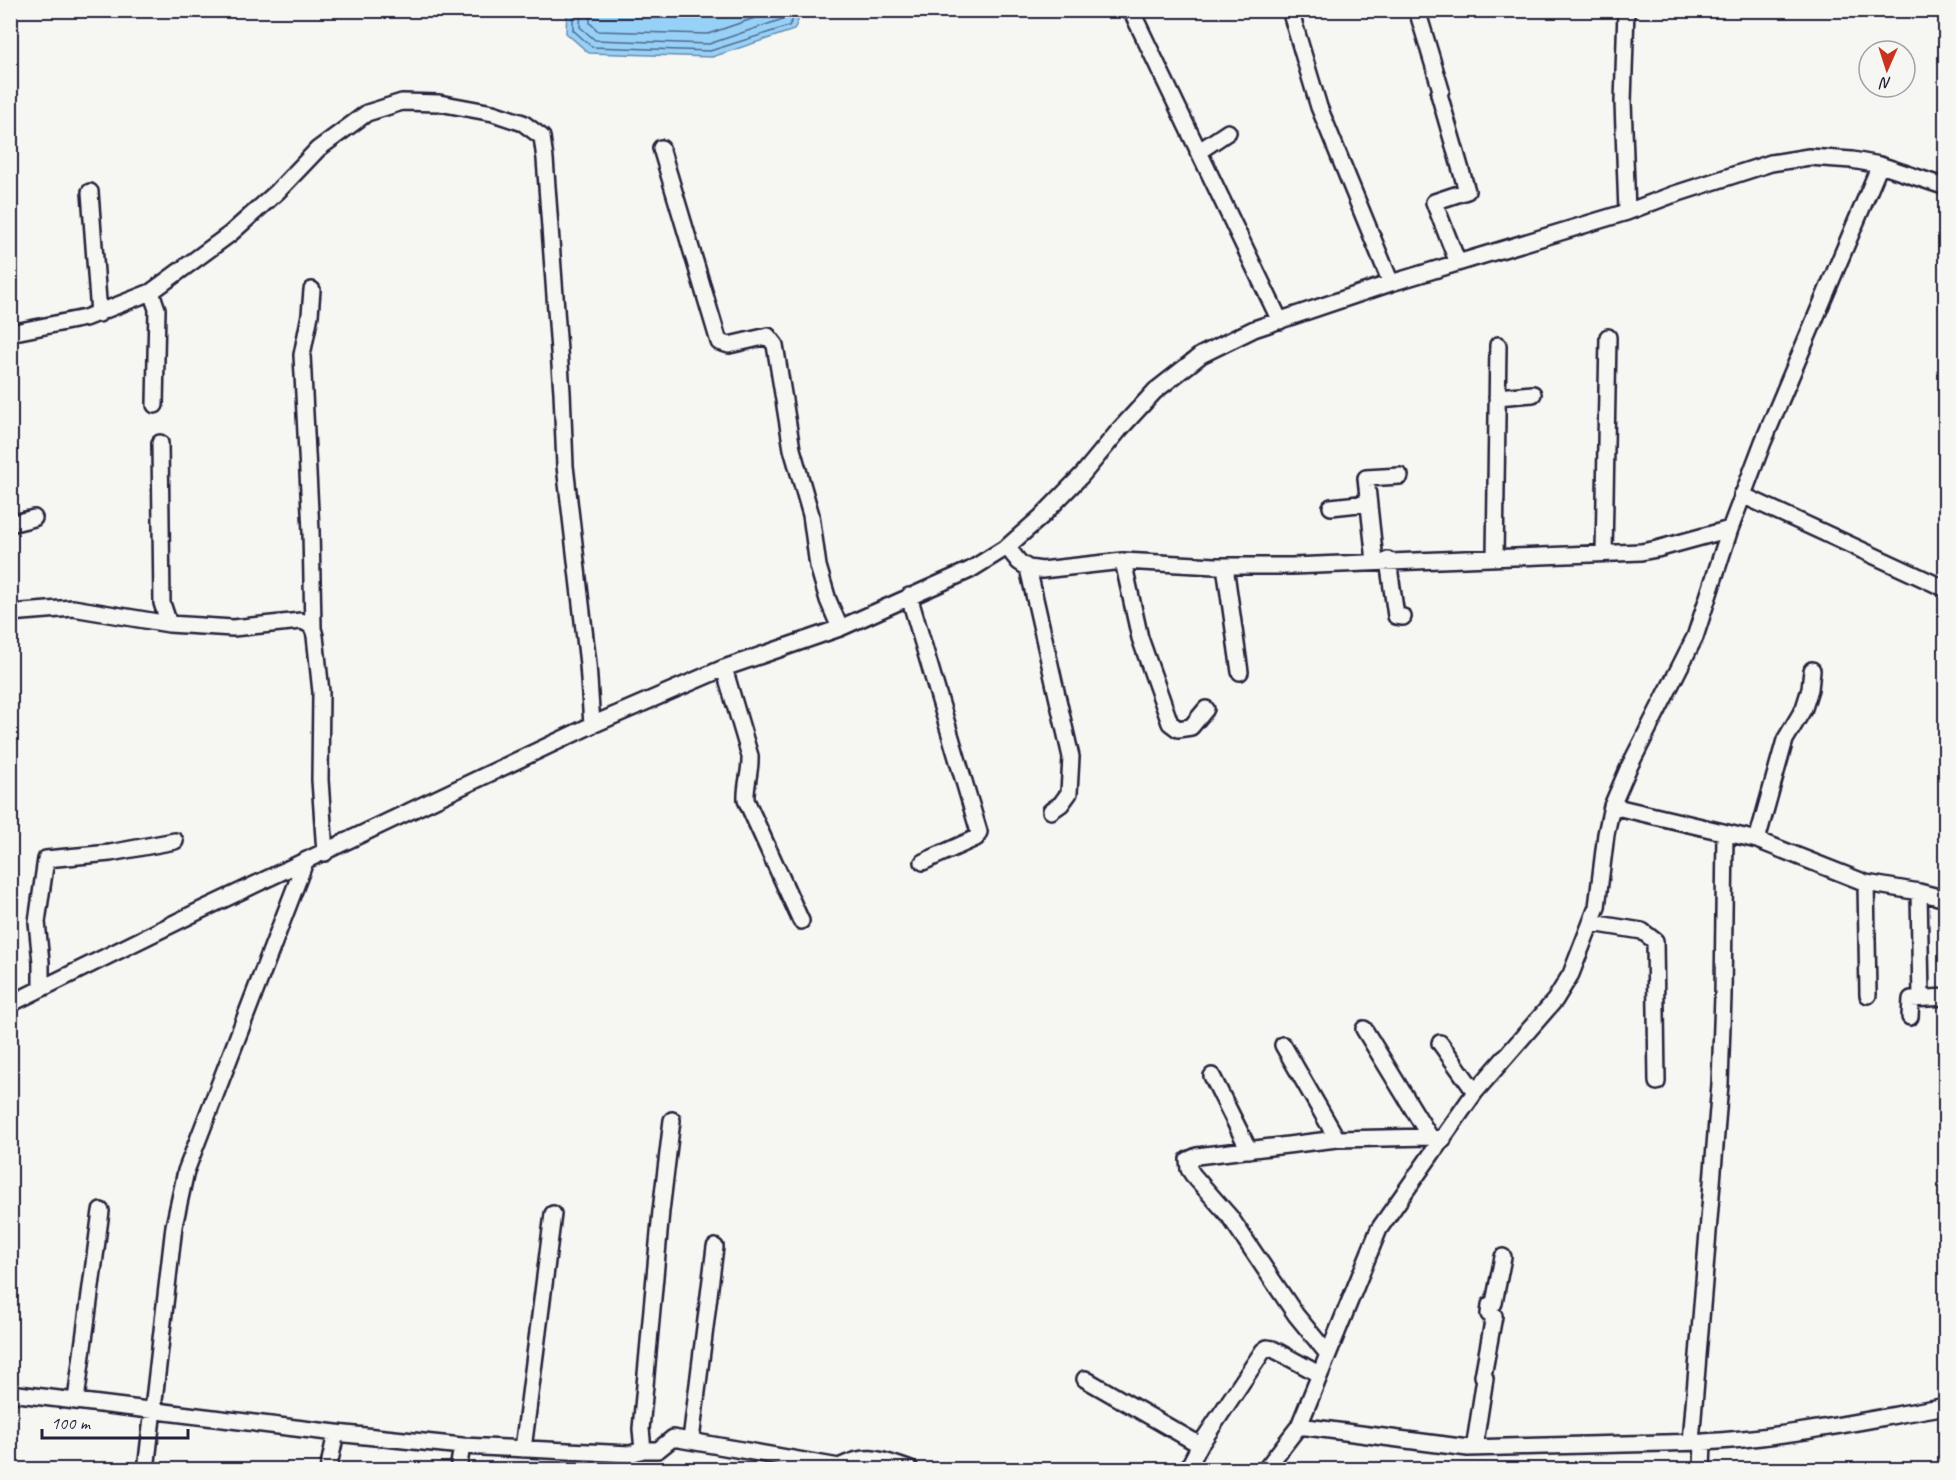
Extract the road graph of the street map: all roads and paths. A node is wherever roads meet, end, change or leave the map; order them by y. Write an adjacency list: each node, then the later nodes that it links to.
1 (1131, 10): 7 (street)
2 (1290, 10): 13 (street)
3 (1417, 10): 12 (street)
4 (1626, 10): 11 (street)
5 (1228, 132): 7 (street)
6 (661, 148): 45 (street)
7 (1198, 152): 17 (street)
8 (1880, 165): 9 (street); 11 (street); 26 (street)
9 (1946, 187)
10 (90, 192): 16 (street)
11 (1627, 212): 12 (street)
12 (1458, 263): 13 (street)
13 (1391, 284): 17 (street)
14 (312, 290): 44 (street)
15 (151, 292): 16 (street); 23 (street); 50 (street)
16 (99, 314): 18 (street)
17 (1280, 321): 32 (street)
18 (10, 333)
19 (1608, 337): 33 (street)
20 (1498, 345): 22 (street)
21 (1533, 394): 22 (street)
22 (1497, 397): 34 (street)
23 (154, 405)
24 (160, 443): 43 (street)
25 (1400, 476): 27 (street)
26 (1742, 495): 31 (street); 39 (street)
27 (1368, 503): 28 (street); 36 (street)
28 (1331, 507)
29 (33, 518): 30 (street)
30 (10, 524)
31 (1730, 529): 33 (street); 51 (street)
32 (1007, 547): 38 (street); 40 (street)
33 (1604, 554): 34 (street)
34 (1495, 557): 36 (street)
35 (1123, 561): 37 (street); 38 (street); 49 (street)
36 (1381, 561): 37 (street); 42 (street)
37 (1225, 566): 48 (street)
38 (1028, 568): 52 (street)
39 (1946, 589)
40 (909, 596): 45 (street); 58 (street)
41 (10, 613): 43 (street)
42 (1403, 616)
43 (169, 624): 44 (street)
44 (313, 628): 56 (street)
45 (840, 628): 46 (street)
46 (724, 668): 50 (street); 62 (street)
47 (1812, 670): 54 (street)
48 (1240, 672)
49 (1206, 709)
50 (592, 725): 56 (street)
51 (1612, 806): 53 (street); 63 (street)
52 (1051, 811)
53 (1725, 833): 54 (street); 94 (street)
54 (1757, 840): 59 (street)
55 (176, 841): 64 (street)
56 (325, 853): 57 (street)
57 (305, 862): 64 (street); 90 (street)
58 (923, 862)
59 (1866, 883): 60 (street); 65 (street)
60 (1919, 892): 61 (street); 67 (street)
61 (1945, 895)
62 (801, 921)
63 (1592, 923): 74 (street); 75 (street)
64 (41, 989): 68 (street)
65 (1868, 995)
66 (1946, 997): 67 (street)
67 (1921, 998): 69 (street)
68 (10, 1004)
69 (1910, 1017)
70 (1364, 1029): 77 (street)
71 (1440, 1043): 75 (street)
72 (1283, 1045): 78 (street)
73 (1212, 1076): 79 (street)
74 (1657, 1082)
75 (1475, 1092): 77 (street)
76 (672, 1120): 99 (street)
77 (1437, 1138): 78 (street); 84 (street)
78 (1337, 1139): 79 (street)
79 (1249, 1150): 84 (street)
80 (101, 1211): 88 (street)
81 (554, 1214): 98 (street)
82 (715, 1247): 93 (street)
83 (1503, 1257): 97 (street)
84 (1327, 1353): 85 (street)
85 (1319, 1374): 91 (street); 95 (street)
86 (1085, 1378): 95 (street)
87 (10, 1393): 88 (street)
88 (76, 1400): 90 (street)
89 (1946, 1406): 94 (street)
90 (154, 1409): 92 (street); 100 (street)
91 (1299, 1426): 97 (street); 105 (street)
92 (336, 1433): 96 (street); 101 (street)
93 (691, 1440): 99 (street); 103 (street)
94 (1697, 1442): 97 (street); 106 (street)
95 (1200, 1445): 104 (street)
96 (462, 1446): 98 (street); 102 (street)
97 (1470, 1448)
98 (523, 1449): 99 (street)
99 (643, 1450)
100 (146, 1470)
101 (328, 1470)
102 (458, 1470)
103 (911, 1470)
104 (1187, 1470)
105 (1265, 1470)
106 (1702, 1470)

